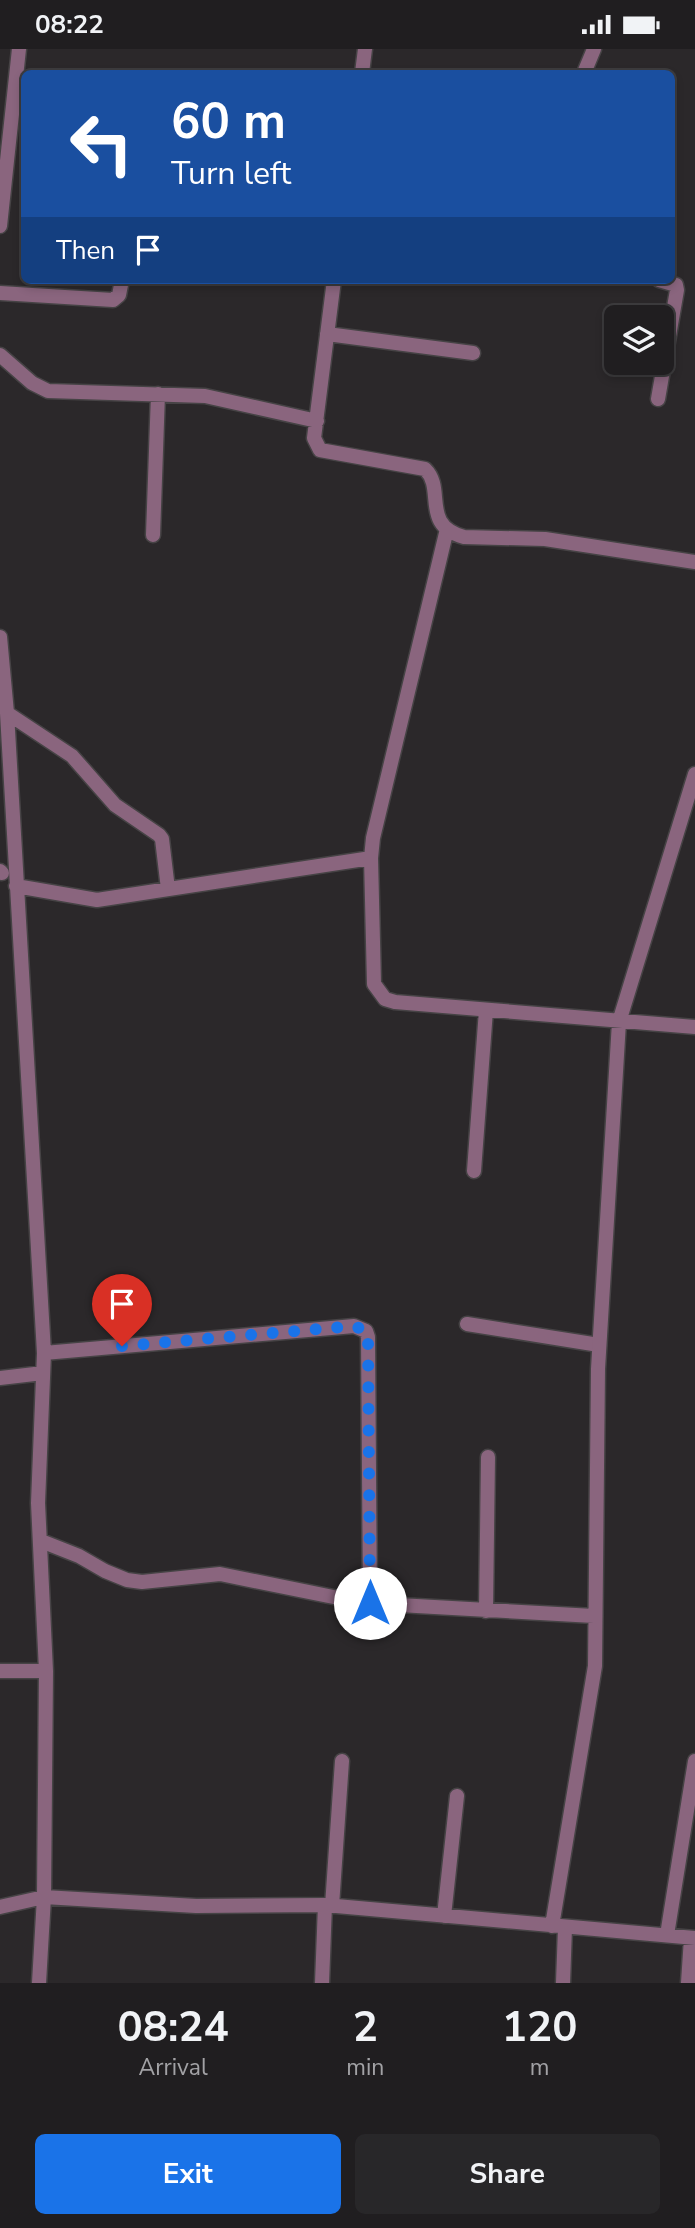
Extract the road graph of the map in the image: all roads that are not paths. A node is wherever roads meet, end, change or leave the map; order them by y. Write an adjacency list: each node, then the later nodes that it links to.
1 (19, 49): 6 (street)
2 (365, 49): 4 (street)
3 (594, 49): 5 (street)
4 (362, 70)
5 (585, 70)
6 (8, 166): 7 (street); 8 (street)
7 (21, 168)
8 (0, 226)
9 (121, 284): 12 (street)
10 (333, 284): 13 (street)
11 (675, 284): 17 (street)
12 (0, 293)
13 (327, 334): 14 (street); 18 (street)
14 (473, 353)
15 (0, 355): 16 (street)
16 (158, 394): 18 (street); 20 (street)
17 (658, 399)
18 (317, 421): 19 (street)
19 (447, 529): 21 (street); 25 (street)
20 (153, 535)
21 (695, 562)
22 (0, 637): 23 (street)
23 (7, 713): 26 (street); 28 (street)
24 (695, 775): 30 (street)
25 (371, 858): 28 (street); 29 (street)
26 (4, 871): 27 (street)
27 (16, 886): 28 (street); 35 (street)
28 (168, 889)
29 (486, 1010): 30 (street); 32 (street)
30 (619, 1022): 31 (street); 34 (street)
31 (695, 1027)
32 (474, 1171)
33 (467, 1324): 34 (street)
34 (599, 1345): 42 (street)
35 (44, 1353): 36 (street); 40 (street)
36 (43, 1373): 37 (street); 39 (street)
37 (0, 1378)
38 (488, 1457): 41 (street)
39 (40, 1541): 40 (street); 44 (street)
40 (370, 1603): 41 (street)
41 (486, 1611): 42 (street)
42 (594, 1616): 52 (street)
43 (0, 1671): 44 (street)
44 (46, 1671): 48 (street)
45 (342, 1761): 49 (street)
46 (695, 1761): 53 (street)
47 (457, 1796): 51 (street)
48 (44, 1897): 49 (street); 50 (street); 55 (street)
49 (328, 1906): 51 (street); 56 (street)
50 (0, 1907)
51 (444, 1916): 52 (street)
52 (559, 1927): 53 (street); 57 (street)
53 (667, 1935): 54 (street)
54 (693, 1938): 58 (street)
55 (39, 1983)
56 (322, 1983)
57 (563, 1983)
58 (688, 1983)

